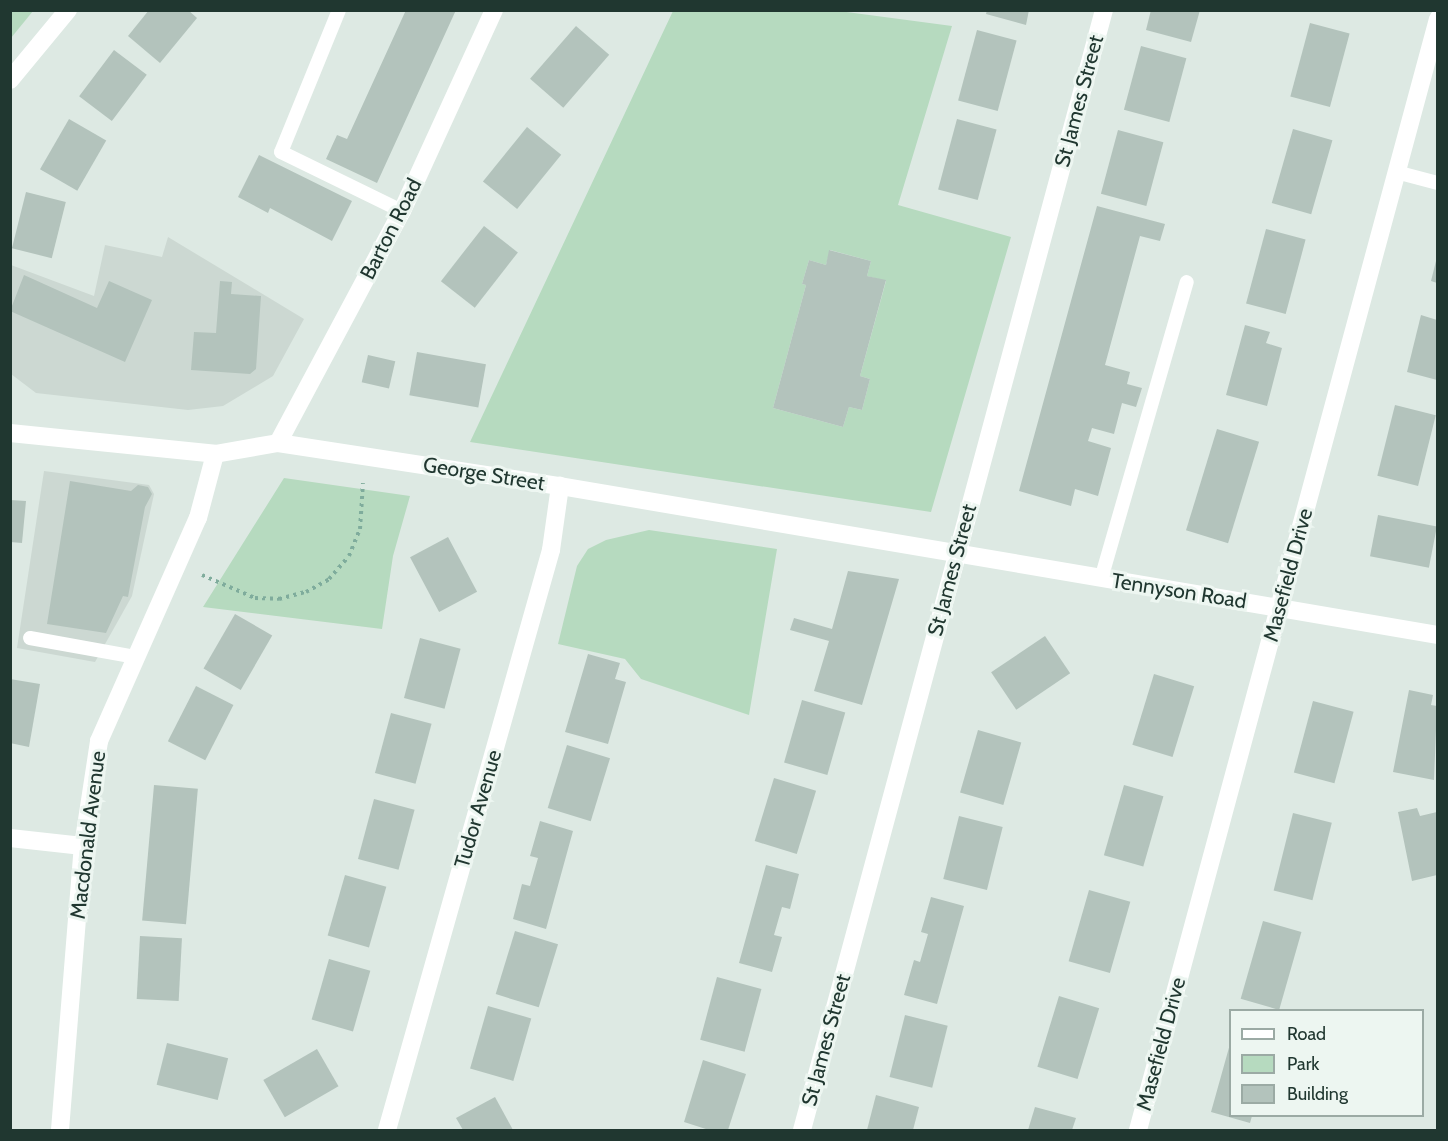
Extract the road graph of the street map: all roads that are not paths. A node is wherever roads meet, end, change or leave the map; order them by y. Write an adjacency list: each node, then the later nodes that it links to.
1 (68, 10): 6 (street)
2 (339, 10): 9 (lane)
3 (494, 10): 9 (street, Barton Road)
4 (1104, 10): 15 (street, St James Street)
5 (1437, 18): 7 (street, Masefield Drive)
6 (10, 80)
7 (1396, 172): 8 (lane); 17 (street, Masefield Drive)
8 (1437, 183)
9 (402, 211): 12 (street, Barton Road)
10 (1187, 282): 16 (lane)
11 (10, 433): 13 (street, George Street)
12 (278, 443): 13 (street, George Street); 14 (street, George Street)
13 (216, 454): 20 (street, Macdonald Avenue)
14 (560, 486): 15 (street, George Street); 24 (street, Tudor Avenue)
15 (956, 556): 16 (street, Tennyson Road); 25 (street, St James Street)
16 (1101, 579): 17 (street, Tennyson Road)
17 (1280, 607): 18 (street, Tennyson Road); 26 (street, Masefield Drive)
18 (1437, 635)
19 (30, 638): 20 (lane)
20 (136, 657): 22 (street, Macdonald Avenue)
21 (10, 838): 22 (street)
22 (82, 846): 23 (street, Macdonald Avenue)
23 (60, 1131)
24 (387, 1131)
25 (802, 1131)
26 (1138, 1131)

